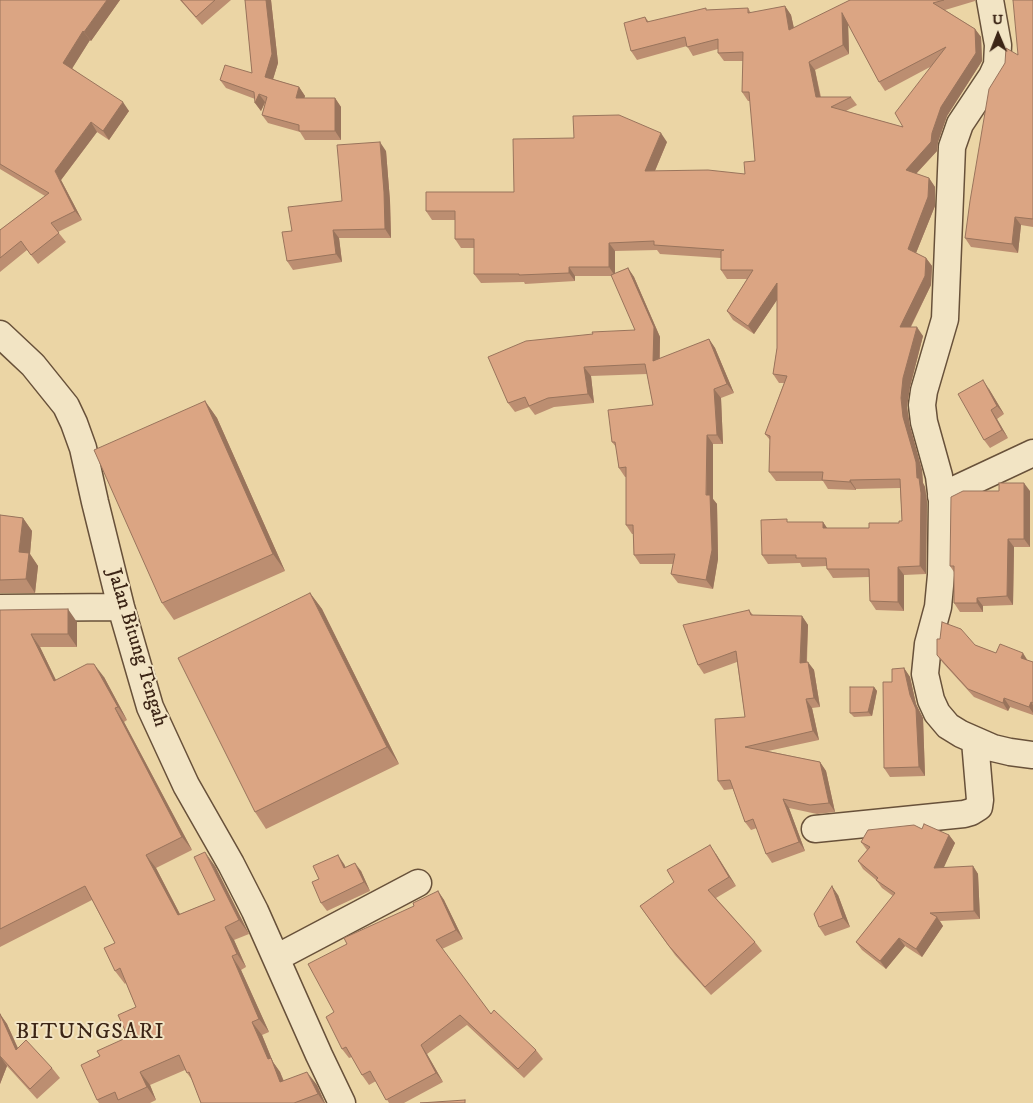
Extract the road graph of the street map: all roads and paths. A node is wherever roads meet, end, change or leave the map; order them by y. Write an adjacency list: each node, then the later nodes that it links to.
1 (990, 0): 4 (street)
2 (0, 334): 5 (street, Jalan Bitung Tengah)
3 (1033, 453): 4 (street)
4 (941, 496): 7 (street)
5 (121, 607): 6 (street); 11 (street, Jalan Bitung Tengah)
6 (0, 608)
7 (975, 741): 8 (street); 9 (street)
8 (1033, 755)
9 (815, 829)
10 (418, 883): 11 (street)
11 (276, 958): 12 (street, Jalan Bitung Tengah)
12 (342, 1103)

